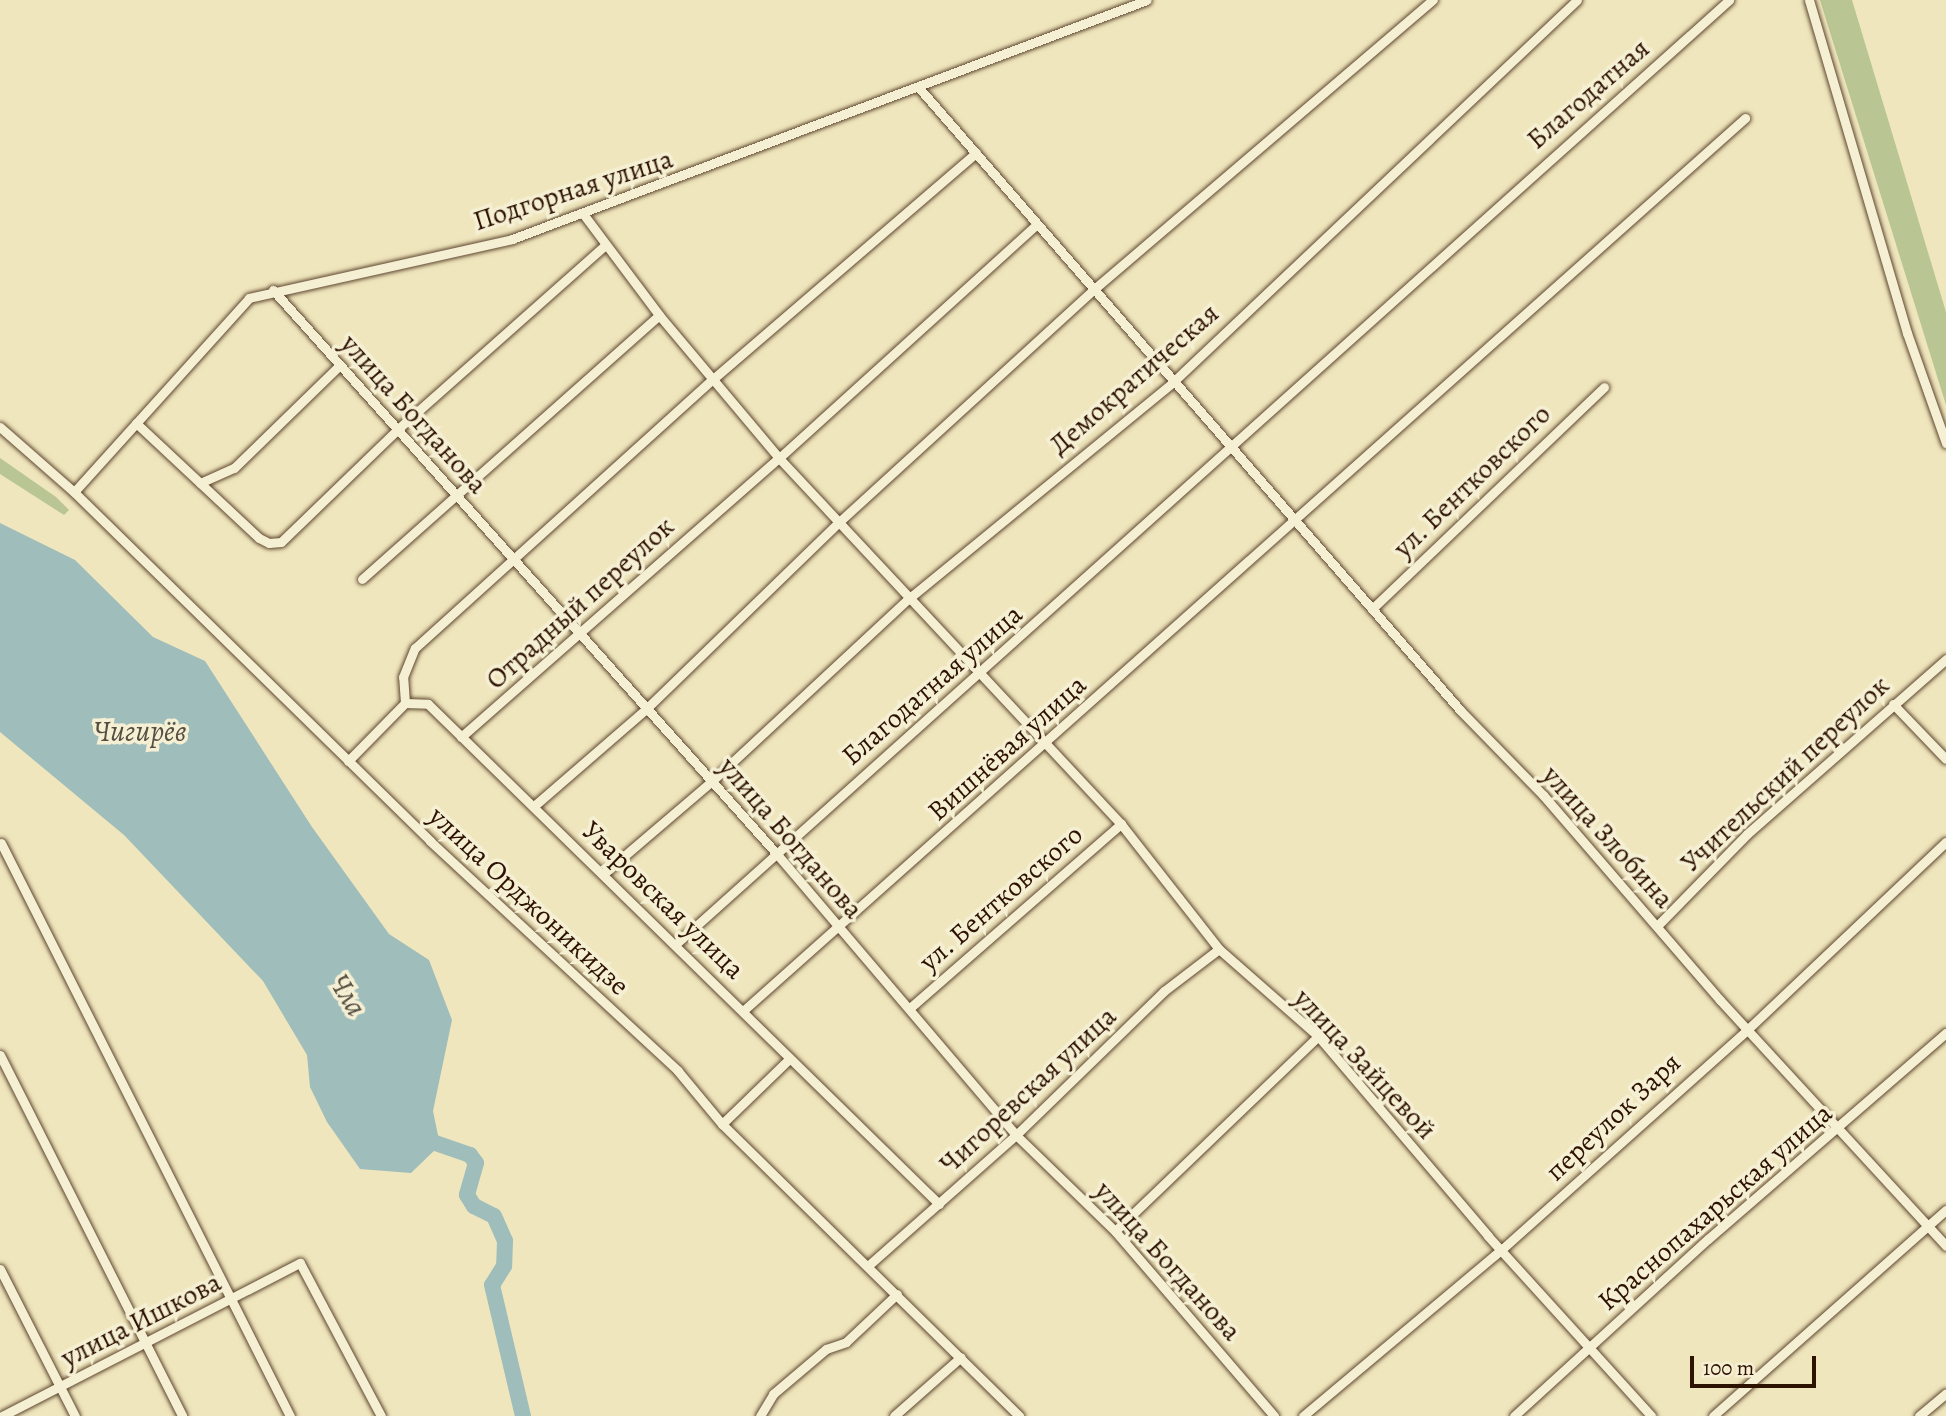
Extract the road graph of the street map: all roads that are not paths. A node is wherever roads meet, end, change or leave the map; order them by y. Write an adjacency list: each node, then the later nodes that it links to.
1 (1147, 0): 6 (street, Подгорная улица)
2 (1433, 0): 12 (street)
3 (1577, 0): 17 (street, Демократическая)
4 (1729, 0): 23 (street, Благодатная)
5 (1809, 0): 22 (street)
6 (920, 89): 8 (street, улица Злобина); 9 (street, Подгорная улица)
7 (1745, 118): 28 (street, Вишнёвая улица)
8 (976, 153): 10 (street, улица Злобина); 16 (street)
9 (584, 215): 11 (street, улица Зайцевой); 13 (street, Подгорная улица)
10 (1037, 224): 12 (street, улица Злобина); 24 (street, Отрадный переулок)
11 (605, 245): 14 (street, улица Зайцевой); 21 (street)
12 (1093, 289): 17 (street, улица Злобина); 29 (street)
13 (272, 290): 15 (street, улица Богданова); 19 (street, Подгорная улица)
14 (659, 315): 16 (street, улица Зайцевой); 27 (street)
15 (340, 365): 21 (street, улица Богданова); 25 (street)
16 (713, 379): 24 (street, улица Зайцевой); 30 (street)
17 (1173, 382): 23 (street, улица Злобина); 32 (street, Демократическая)
18 (1604, 387): 33 (street, ул. Бентковского)
19 (136, 423): 25 (street); 26 (street, Подгорная улица)
20 (0, 427): 26 (street, улица Орджоникидзе)
21 (398, 429): 25 (street); 27 (street, улица Богданова)
22 (1946, 443)
23 (1235, 454): 28 (street, улица Злобина); 36 (street, Благодатная улица)
24 (779, 458): 29 (street, улица Зайцевой); 34 (street, Отрадный переулок)
25 (200, 482)
26 (74, 492): 43 (street, улица Орджоникидзе)
27 (458, 496): 30 (street, улица Богданова); 31 (street)
28 (1297, 517): 33 (street, улица Злобина); 41 (street, Вишнёвая улица)
29 (839, 522): 32 (street, улица Зайцевой); 39 (street)
30 (511, 560): 34 (street, улица Богданова); 37 (street)
31 (362, 579)
32 (907, 600): 36 (street, улица Зайцевой); 44 (street, Демократическая)
33 (1372, 609): 51 (street, улица Злобина)
34 (579, 636): 39 (street, улица Богданова); 40 (street, Отрадный переулок)
35 (1946, 659): 38 (street, Учительский переулок)
36 (978, 675): 41 (street, улица Зайцевой); 49 (street, Благодатная улица)
37 (405, 703): 40 (street, Уваровская улица); 43 (street)
38 (1893, 704): 42 (street); 51 (street, Учительский переулок)
39 (646, 709): 44 (street, улица Богданова); 45 (street)
40 (461, 737): 45 (street, Уваровская улица)
41 (1044, 746): 46 (street, улица Зайцевой); 52 (street, Вишнёвая улица)
42 (1946, 759)
43 (348, 761): 62 (street, улица Орджоникидзе)
44 (712, 781): 49 (street, улица Богданова); 50 (street, Демократическая)
45 (534, 806): 50 (street, Уваровская улица)
46 (1121, 824): 54 (street, улица Зайцевой); 55 (street, ул. Бентковского)
47 (1946, 842): 57 (street, переулок Заря)
48 (1, 844): 74 (street)
49 (776, 853): 52 (street, улица Богданова); 53 (street, Благодатная улица)
50 (603, 874): 53 (street, Уваровская улица)
51 (1658, 926): 57 (street, улица Злобина)
52 (840, 929): 55 (street, улица Богданова); 56 (street, Вишнёвая улица)
53 (677, 943): 56 (street, Уваровская улица)
54 (1219, 949): 59 (street, улица Зайцевой); 64 (street, Чигоревская улица)
55 (911, 1007): 64 (street, улица Богданова)
56 (744, 1010): 61 (street, Уваровская улица)
57 (1748, 1029): 63 (street, улица Злобина); 70 (street, переулок Заря)
58 (1946, 1033): 63 (street, Краснопахарьская улица)
59 (1318, 1036): 68 (street); 70 (street, улица Зайцевой)
60 (0, 1055): 75 (street)
61 (788, 1060): 62 (street); 65 (street, Уваровская улица)
62 (722, 1124): 71 (street, улица Орджоникидзе)
63 (1841, 1127): 67 (street, улица Злобина); 76 (street, Краснопахарьская улица)
64 (1016, 1135): 65 (street, Чигоревская улица); 68 (street, улица Богданова)
65 (939, 1204): 71 (street, Чигоревская улица)
66 (1946, 1210): 67 (street)
67 (1931, 1227): 69 (street, улица Злобина); 92 (street)
68 (1115, 1231): 88 (street, улица Богданова)
69 (1946, 1245)
70 (1501, 1250): 76 (street, улица Зайцевой); 89 (street, переулок Заря)
71 (869, 1265): 73 (street, улица Орджоникидзе)
72 (0, 1269): 78 (street)
73 (897, 1294): 77 (street, улица Орджоникидзе); 85 (street)
74 (230, 1299): 75 (street, улица Ишкова); 83 (street); 84 (street, улица Ишкова)
75 (144, 1343): 78 (street, улица Ишкова); 82 (street)
76 (1592, 1348): 90 (street, Краснопахарьская улица); 91 (street, улица Зайцевой)
77 (961, 1357): 86 (street); 87 (street, улица Орджоникидзе)
78 (60, 1387): 80 (street, улица Ишкова); 81 (street)
79 (1946, 1393): 93 (street)
80 (2, 1416)
81 (75, 1416)
82 (182, 1416)
83 (290, 1416)
84 (381, 1416)
85 (760, 1416)
86 (894, 1416)
87 (1019, 1416)
88 (1274, 1416)
89 (1303, 1416)
90 (1514, 1416)
91 (1651, 1416)
92 (1713, 1416)
93 (1919, 1416)

